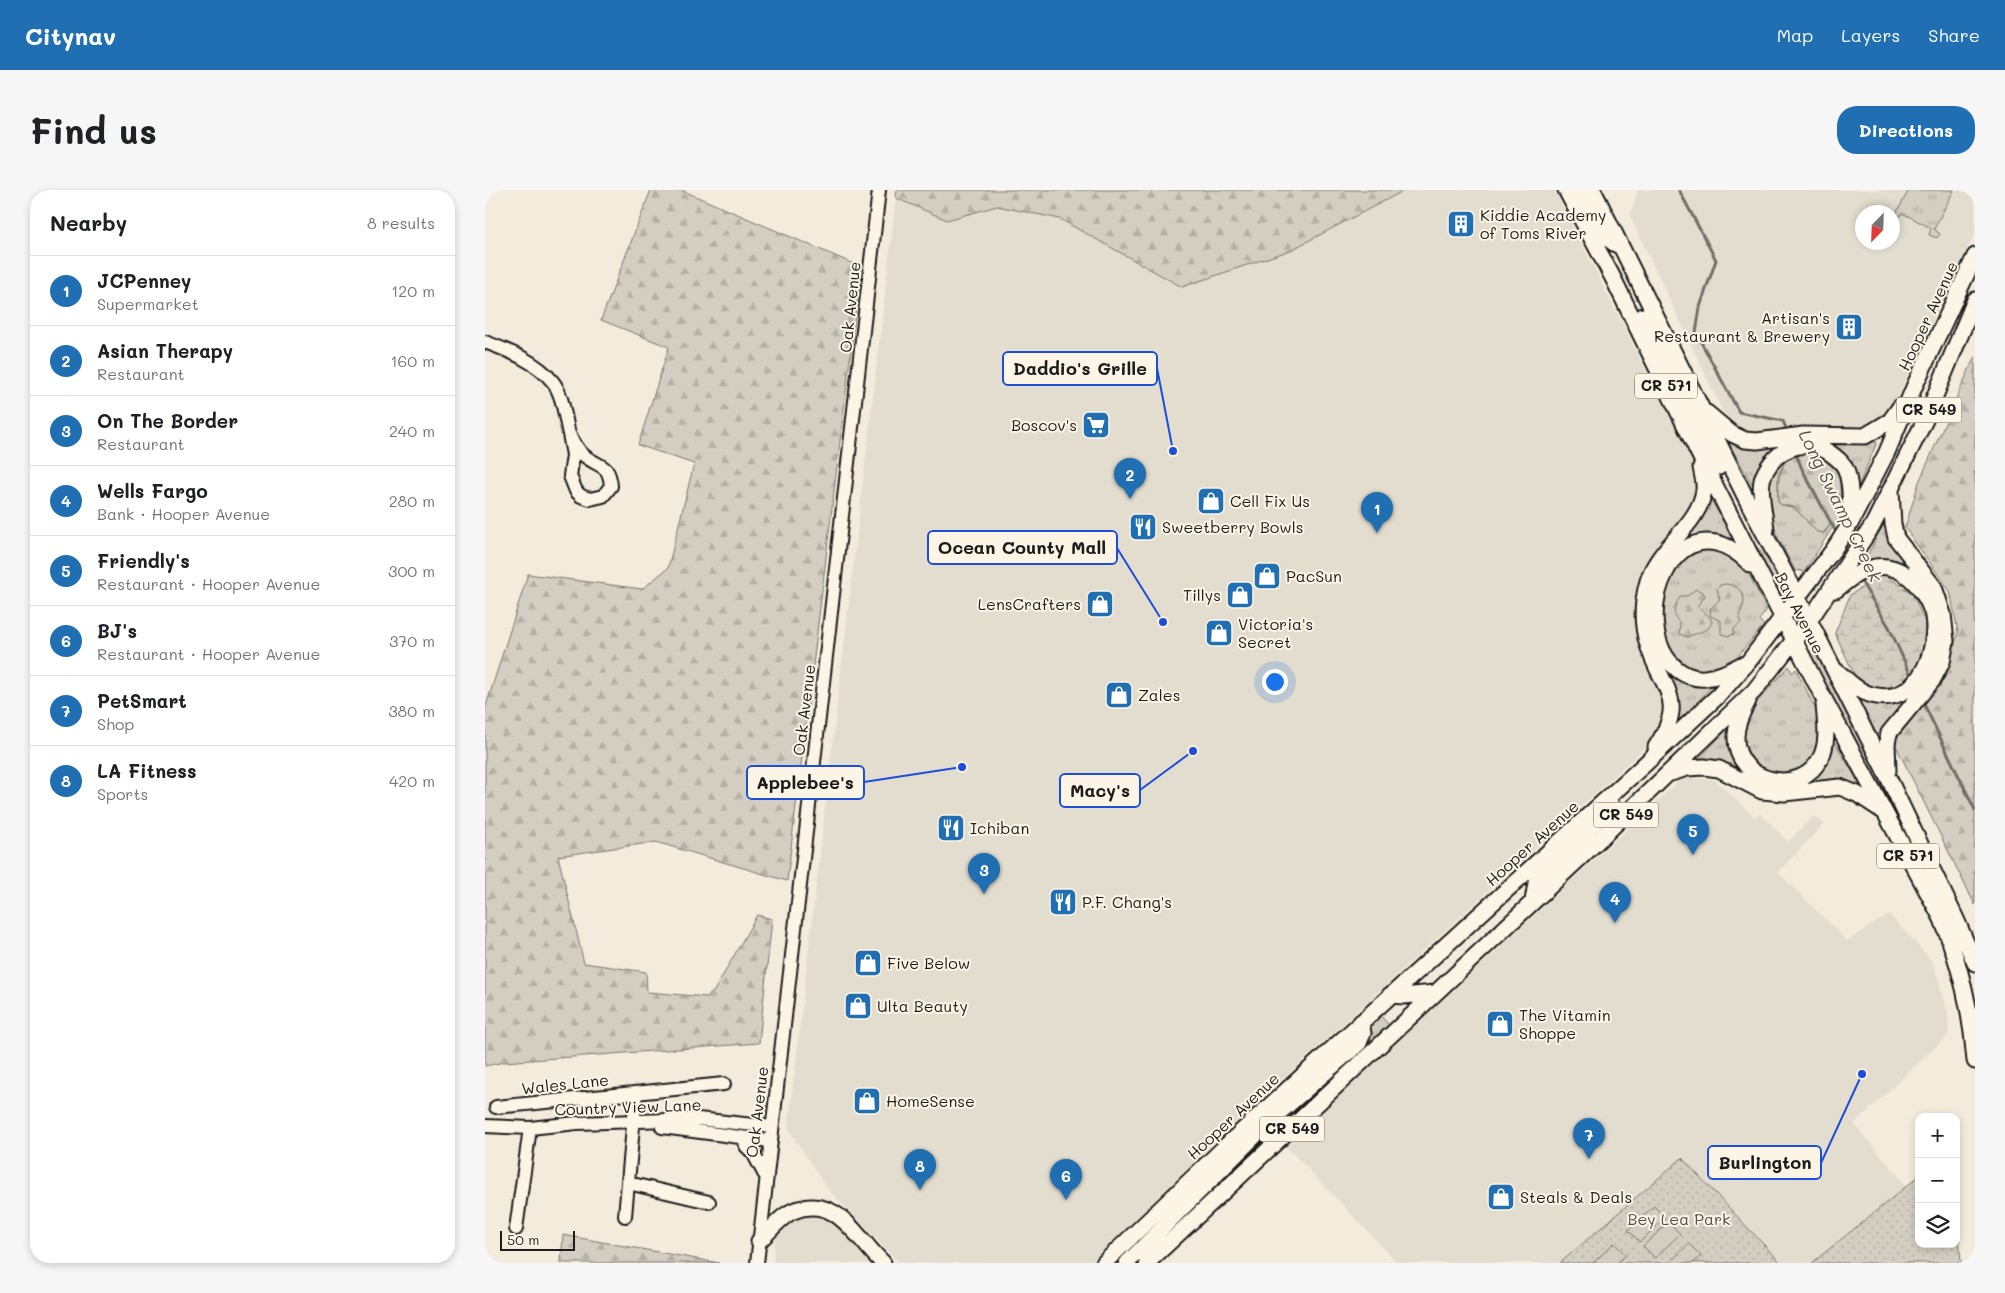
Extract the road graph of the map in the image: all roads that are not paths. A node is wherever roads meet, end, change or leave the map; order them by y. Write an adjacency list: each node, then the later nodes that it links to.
1 (879, 190): 46 (street, Oak Avenue)
2 (1566, 190): 5 (main road, Bay Avenue / CR 571)
3 (1580, 190): 5 (main road)
4 (1593, 190): 5 (main road, Bay Avenue / CR 571)
5 (1602, 233): 6 (main road); 8 (main road, Bay Avenue / CR 571)
6 (1621, 246): 8 (main road); 12 (main road, Bay Avenue / CR 571)
7 (1975, 256): 11 (main road, Hooper Avenue / CR 549)
8 (1613, 278): 15 (main road, Bay Avenue / CR 571); 18 (main road)
9 (1974, 307): 16 (main road, CR 549)
10 (485, 342): 13 (street)
11 (1915, 385): 14 (main road); 17 (main road, Hooper Avenue / CR 549)
12 (1702, 409): 14 (main road); 18 (main road, Bay Avenue / CR 571)
13 (569, 434): 13 (street)
14 (1790, 442): 17 (main road); 18 (main road)
15 (1700, 456): 20 (main road, Bay Avenue / CR 571); 30 (main road)
16 (1891, 490): 19 (main road, CR 549); 27 (main road)
17 (1848, 526): 21 (main road, Hooper Avenue / CR 549)
18 (1767, 536): 21 (main road, Bay Avenue / CR 571)
19 (1854, 568): 23 (main road, CR 549); 27 (main road)
20 (1759, 573): 22 (main road, Bay Avenue / CR 571); 25 (main road)
21 (1798, 598): 22 (main road, Hooper Avenue / CR 549); 23 (main road, Bay Avenue / CR 571)
22 (1783, 617): 24 (main road, Bay Avenue / CR 571); 25 (main road, Hooper Avenue / CR 549)
23 (1809, 622): 24 (main road, CR 549); 26 (main road, Bay Avenue / CR 571)
24 (1795, 641): 28 (main road, CR 549); 29 (main road, Bay Avenue / CR 571)
25 (1749, 662): 30 (main road, Hooper Avenue / CR 549)
26 (1831, 666): 27 (main road); 32 (main road, Bay Avenue / CR 571)
27 (1917, 689): 32 (main road)
28 (1754, 691): 29 (main road); 31 (main road, CR 549)
29 (1823, 697): 34 (main road, Bay Avenue / CR 571)
30 (1646, 763): 33 (main road, Hooper Avenue / CR 549)
31 (1670, 773): 34 (main road); 35 (main road, CR 549)
32 (1888, 777): 36 (main road, Bay Avenue / CR 571)
33 (1616, 790): 35 (main road); 38 (main road, Hooper Avenue / CR 549)
34 (1886, 814): 40 (main road, Bay Avenue / CR 571)
35 (1533, 901): 37 (main road, CR 549)
36 (1975, 963)
37 (1434, 993): 38 (main road); 60 (main road, CR 549)
38 (1391, 995): 39 (main road, Hooper Avenue / CR 549)
39 (1361, 1022): 58 (main road, Hooper Avenue / CR 549); 59 (main road)
40 (1975, 1061)
41 (724, 1084): 42 (street, Wales Lane)
42 (636, 1093): 43 (street, Wales Lane); 44 (street)
43 (497, 1107)
44 (633, 1122): 46 (street, Country View Lane); 47 (street, Country View Lane); 48 (street); 51 (street)
45 (485, 1126): 47 (street, Country View Lane)
46 (772, 1127): 49 (street, Oak Avenue)
47 (530, 1128): 54 (street)
48 (744, 1138): 49 (street); 50 (street)
49 (771, 1141): 50 (street, Oak Avenue)
50 (766, 1177): 55 (street, Oak Avenue)
51 (628, 1183): 52 (street); 53 (street)
52 (709, 1202)
53 (625, 1216)
54 (516, 1229)
55 (759, 1242): 56 (street, Oak Avenue); 57 (main road)
56 (757, 1263)
57 (883, 1263)
58 (1104, 1263)
59 (1127, 1263)
60 (1147, 1263)

